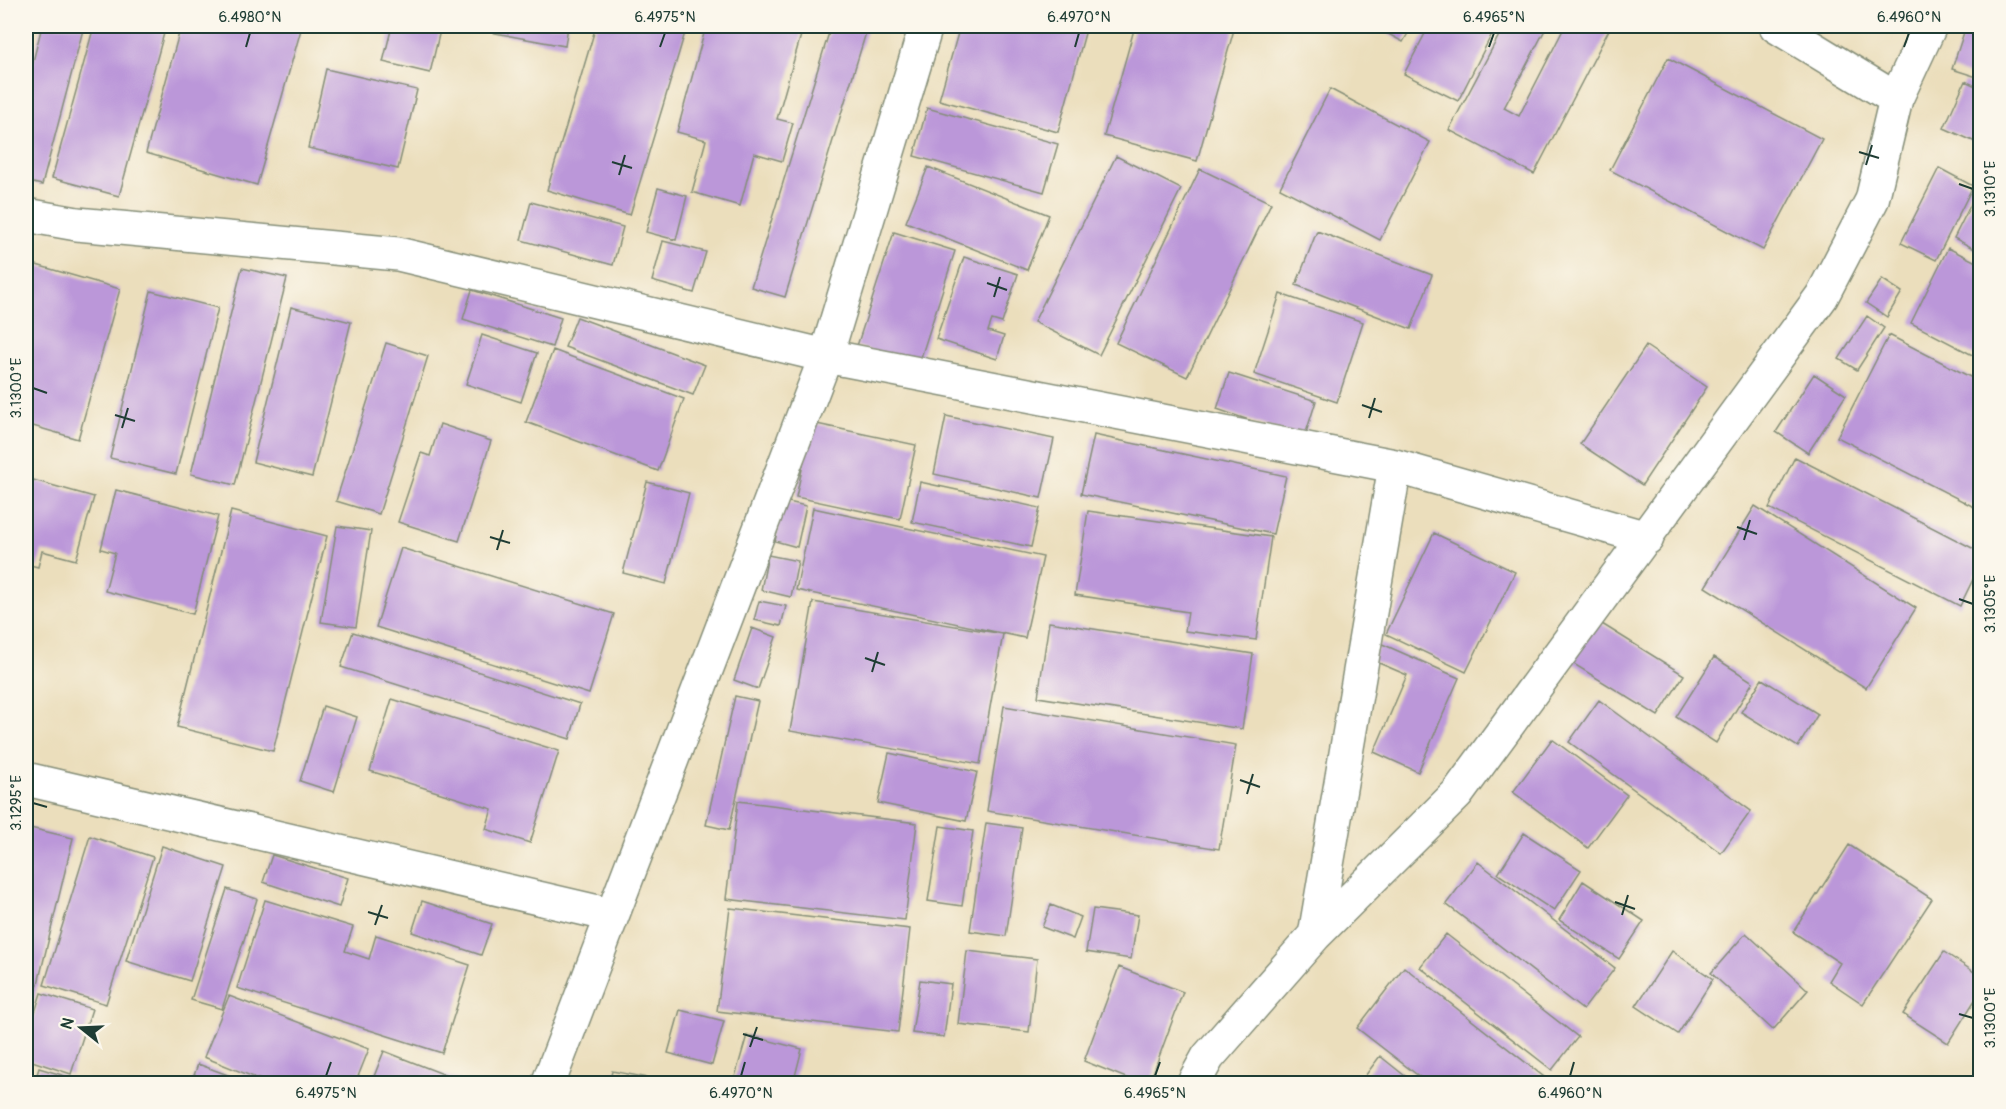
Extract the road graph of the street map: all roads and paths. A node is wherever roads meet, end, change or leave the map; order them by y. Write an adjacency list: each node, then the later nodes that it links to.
1 (926, 26): 6 (street)
2 (1776, 26): 4 (street)
3 (1930, 26): 4 (street)
4 (1896, 99): 8 (street)
5 (26, 214): 6 (street)
6 (826, 356): 7 (street); 10 (street)
7 (1395, 466): 8 (street); 11 (street)
8 (1647, 538): 11 (street)
9 (26, 779): 10 (street)
10 (611, 915): 12 (street)
11 (1316, 935): 13 (street)
12 (548, 1083)
13 (1193, 1083)

